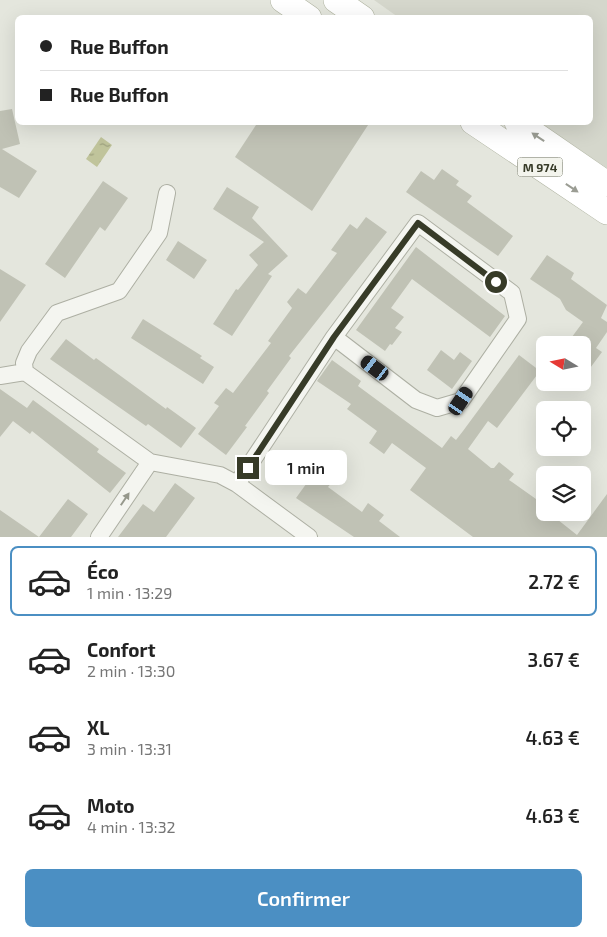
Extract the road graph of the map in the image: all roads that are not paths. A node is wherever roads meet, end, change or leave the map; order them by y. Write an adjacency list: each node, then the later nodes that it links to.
1 (283, 0): 3 (main road)
2 (336, 0): 4 (main road)
3 (305, 15)
4 (358, 15)
5 (477, 125): 9 (main road, M 974, one-way to 9)
6 (521, 125): 7 (main road, M 974, one-way to 6)
7 (607, 184)
8 (166, 193): 11 (street)
9 (607, 212)
10 (334, 337): 10 (street); 14 (street)
11 (25, 372): 12 (street); 13 (street)
12 (0, 376)
13 (150, 462): 14 (street); 15 (street, one-way to 13)
14 (237, 484): 16 (street)
15 (99, 537)
16 (309, 537)

